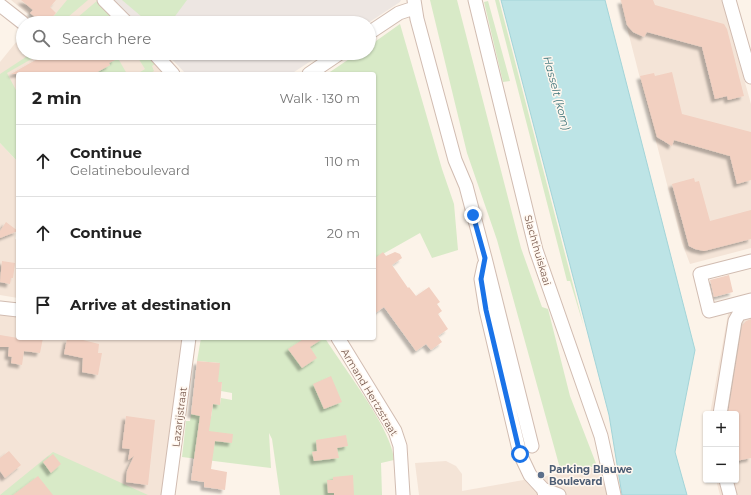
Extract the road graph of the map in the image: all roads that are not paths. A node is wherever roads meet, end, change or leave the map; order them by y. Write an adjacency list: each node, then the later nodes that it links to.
1 (104, 0): 6 (street)
2 (475, 0): 25 (street, Slachthuiskaai)
3 (729, 0): 13 (street)
4 (414, 4): 8 (street); 14 (street)
5 (0, 5): 7 (street)
6 (120, 16)
7 (16, 18)
8 (376, 28)
9 (160, 60): 11 (street)
10 (330, 60): 12 (street)
11 (171, 72)
12 (312, 72)
13 (751, 77)
14 (485, 258): 23 (street); 26 (street)
15 (751, 261): 16 (street)
16 (751, 300)
17 (0, 308): 18 (street)
18 (16, 310)
19 (751, 311): 22 (street)
20 (189, 340): 27 (street, Lazarijstraat)
21 (339, 340): 28 (street, Armand Hertzstraat)
22 (720, 411)
23 (532, 446)
24 (727, 483): 30 (street)
25 (613, 491)
26 (544, 492): 29 (street)
27 (168, 495)
28 (403, 495)
29 (559, 495)
30 (730, 495)

